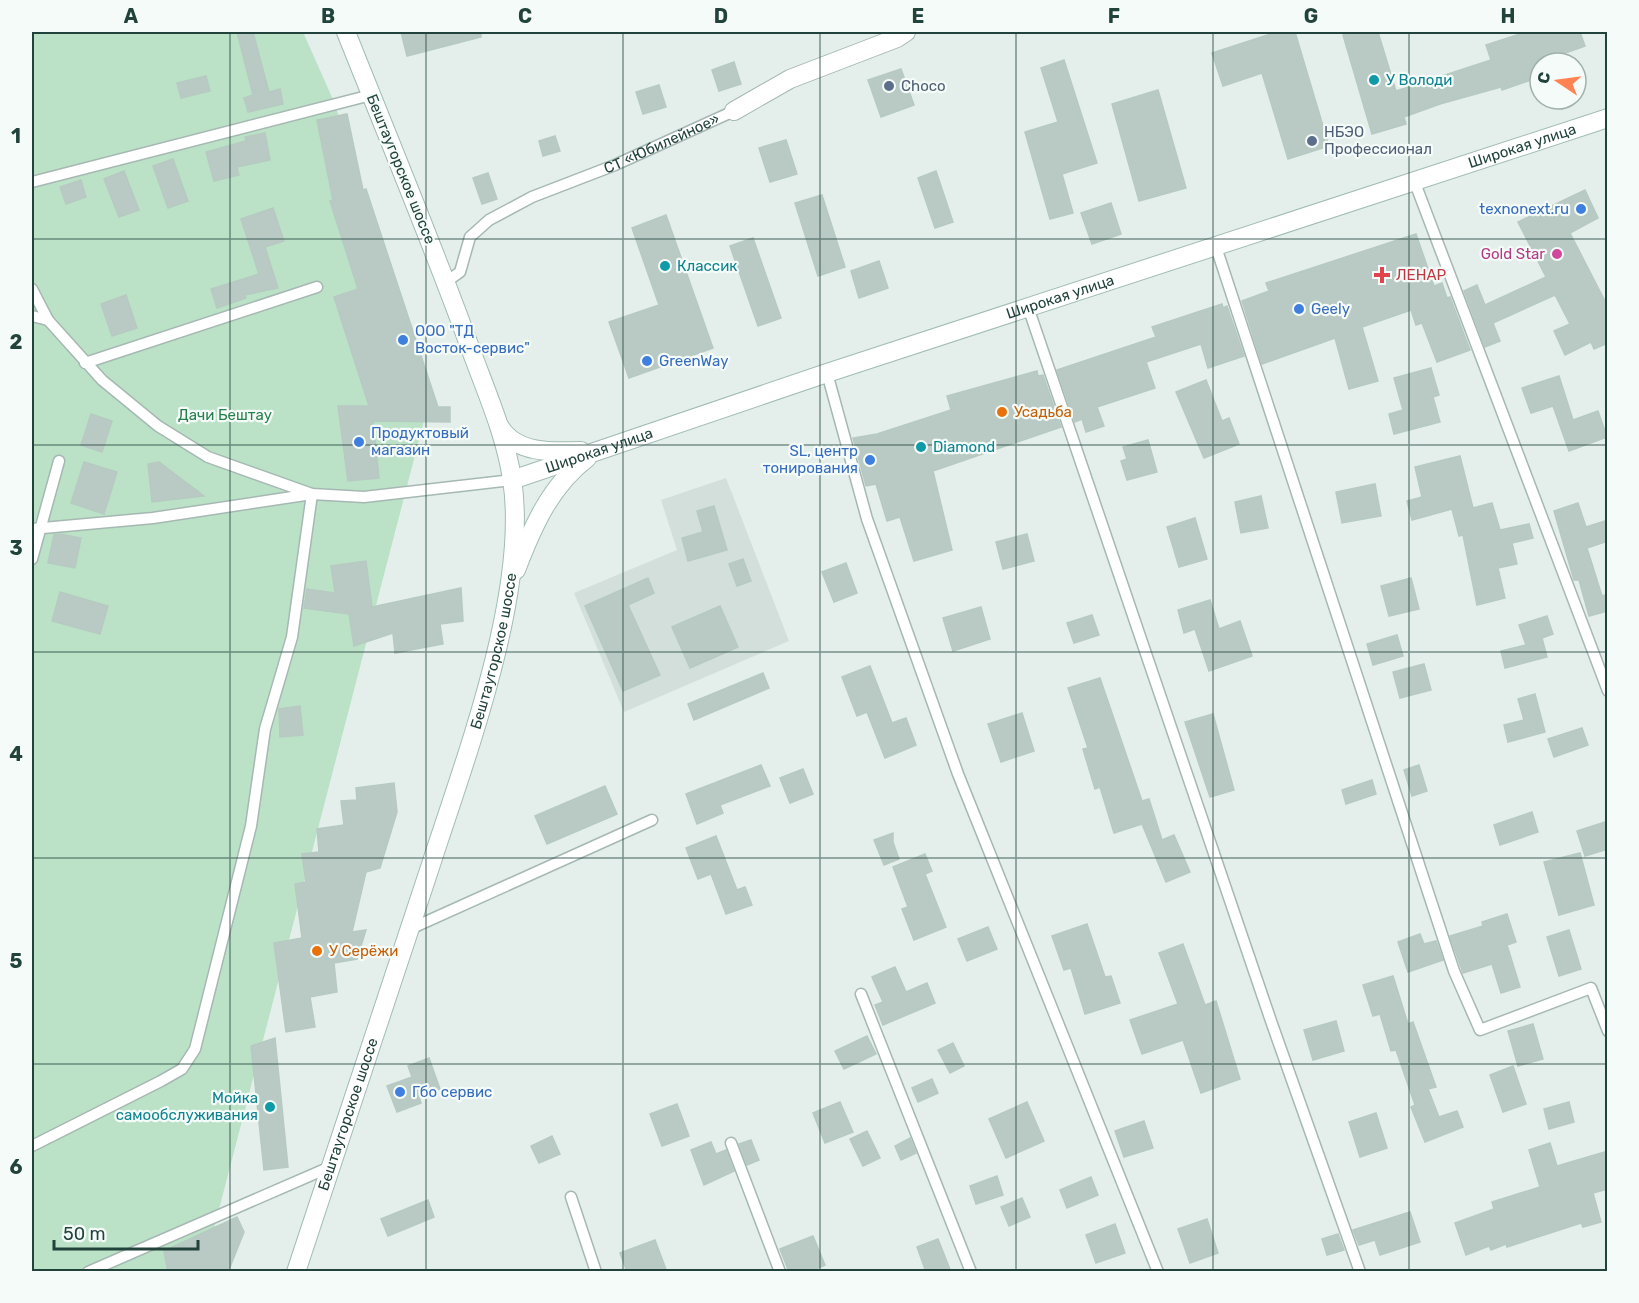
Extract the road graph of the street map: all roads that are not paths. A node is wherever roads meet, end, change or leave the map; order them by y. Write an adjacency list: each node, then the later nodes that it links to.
1 (346, 32): 3 (main road, Бештаугорское шоссе)
2 (906, 32): 4 (main road, СТ «Юбилейное»)
3 (372, 95): 6 (lane); 9 (main road, Бештаугорское шоссе)
4 (734, 111): 9 (lane, СТ «Юбилейное»)
5 (1608, 118): 7 (main road, Широкая улица)
6 (32, 182)
7 (1415, 183): 8 (main road, Широкая улица); 25 (lane)
8 (1216, 247): 12 (main road, Широкая улица); 29 (lane)
9 (446, 282): 17 (main road, Бештаугорское шоссе)
10 (317, 287): 15 (lane)
11 (32, 289): 14 (lane)
12 (1028, 307): 16 (main road, Широкая улица); 40 (lane)
13 (32, 316): 14 (lane)
14 (48, 320): 15 (lane)
15 (85, 363): 21 (lane)
16 (827, 373): 18 (main road, Широкая улица); 39 (lane)
17 (498, 425): 18 (main road); 20 (main road, Бештаугорское шоссе)
18 (598, 450): 20 (main road, Широкая улица); 24 (main road)
19 (59, 461): 22 (lane)
20 (512, 480): 21 (lane); 24 (main road, Бештаугорское шоссе)
21 (312, 494): 22 (lane); 31 (lane)
22 (35, 528): 23 (lane)
23 (32, 559)
24 (508, 591): 27 (main road, Бештаугорское шоссе)
25 (1608, 691)
26 (652, 819): 27 (lane)
27 (410, 929): 32 (main road, Бештаугорское шоссе)
28 (861, 994): 38 (lane)
29 (1608, 1031)
30 (731, 1143): 37 (lane)
31 (32, 1146)
32 (330, 1167): 34 (lane); 35 (main road, Бештаугорское шоссе)
33 (571, 1197): 36 (lane)
34 (88, 1272)
35 (296, 1272)
36 (596, 1272)
37 (780, 1272)
38 (971, 1272)
39 (1158, 1272)
40 (1360, 1272)

